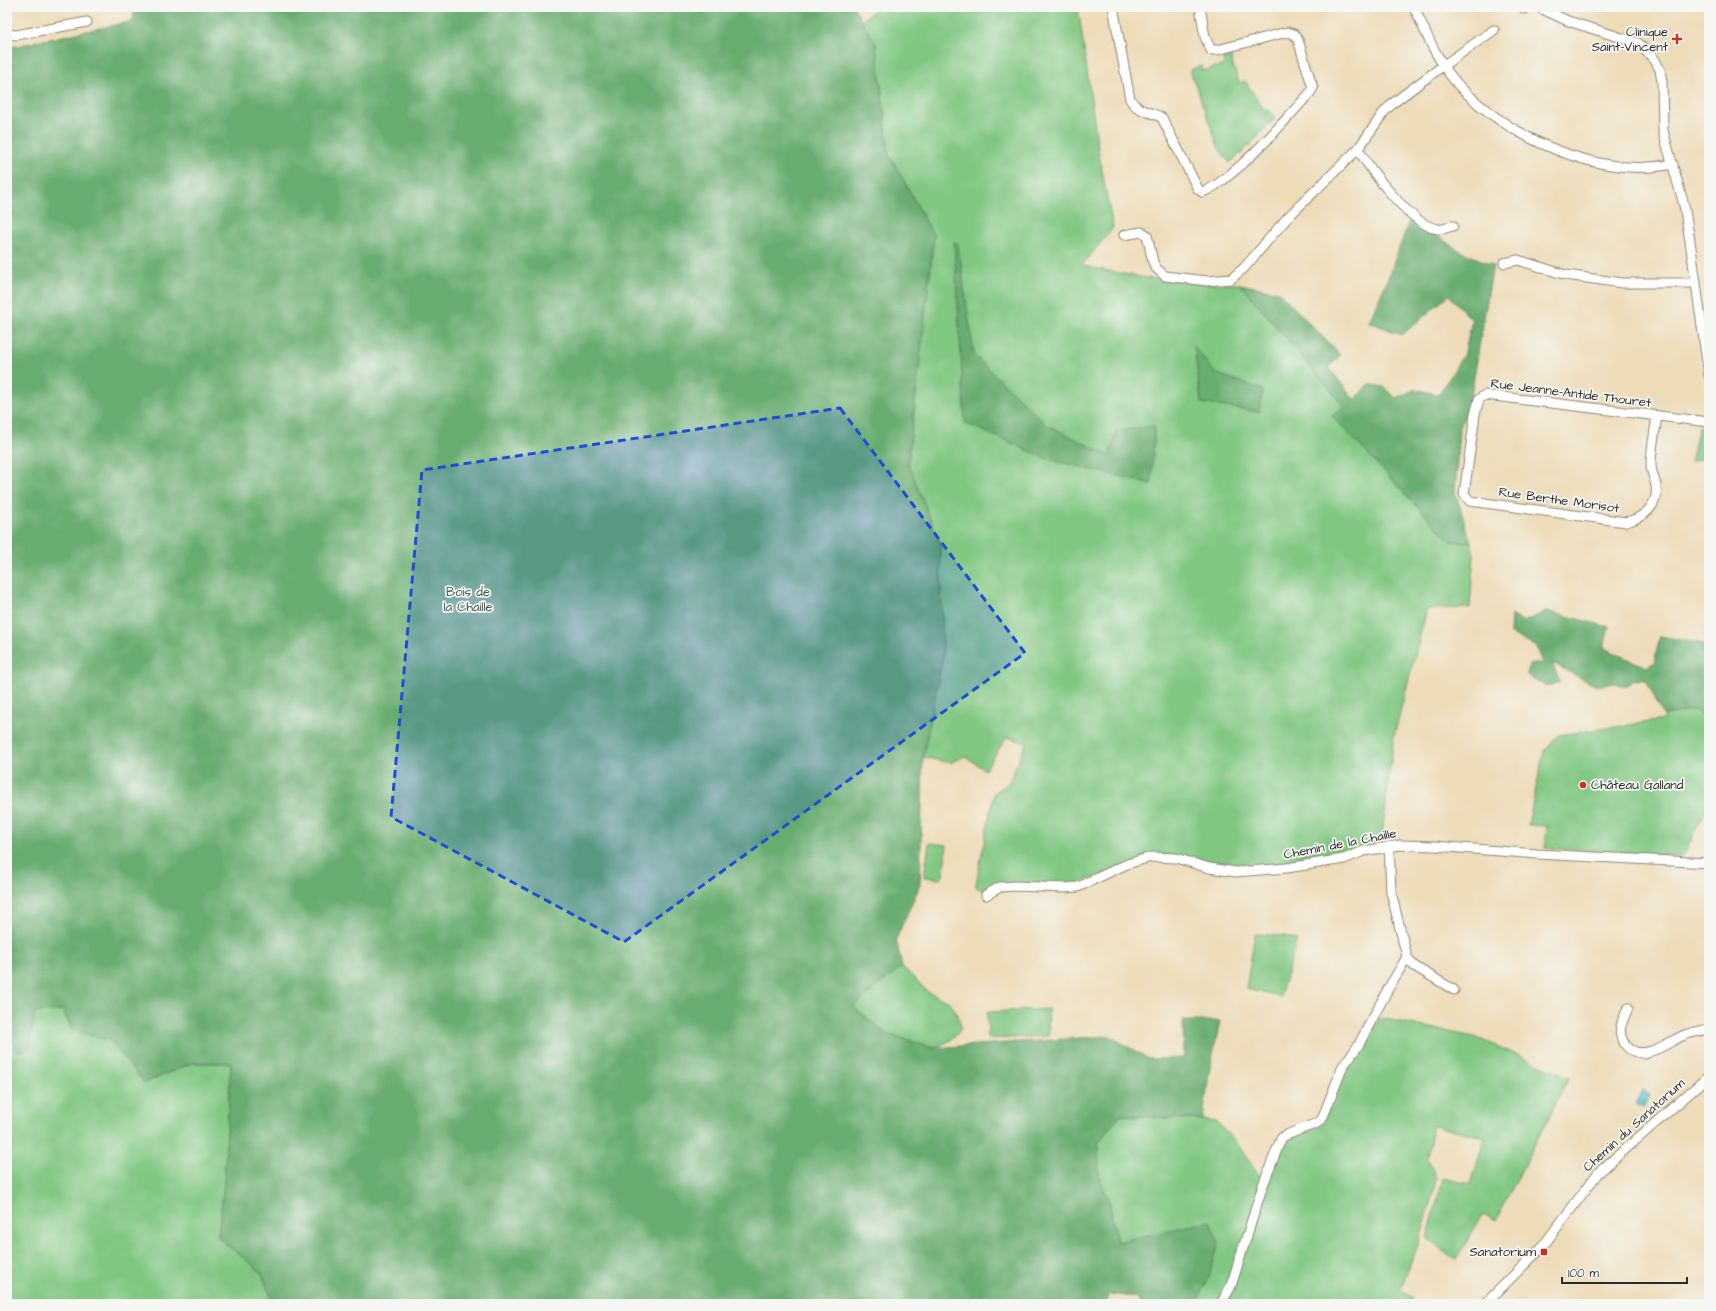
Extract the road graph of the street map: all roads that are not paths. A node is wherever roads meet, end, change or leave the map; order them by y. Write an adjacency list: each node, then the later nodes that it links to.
1 (1113, 7): 2 (street)
2 (1200, 7)
3 (1414, 7): 8 (street)
4 (1538, 7): 10 (street)
5 (87, 22): 7 (street)
6 (1494, 30): 8 (street)
7 (7, 34)
8 (1444, 65): 9 (street); 10 (street)
9 (1358, 149): 11 (street); 12 (street)
10 (1673, 164): 14 (street)
11 (1453, 226)
12 (1124, 235)
13 (1504, 263): 14 (street)
14 (1696, 283): 15 (street)
15 (1709, 376)
16 (1657, 416): 17 (street, Rue Jeanne-Antide Thouret); 18 (street, Rue Jeanne-Antide Thouret); 18 (street, Rue Berthe Morisot)
17 (1709, 422)
18 (1464, 494)
19 (1389, 846): 20 (street, Chemin de la Chaille); 21 (street, Chemin de la Chaille); 22 (street)
20 (1709, 863)
21 (986, 895)
22 (1407, 957): 23 (street); 28 (street)
23 (1454, 990)
24 (1628, 1008): 25 (street)
25 (1709, 1029)
26 (1709, 1076): 29 (street, Chemin du Sanatorium)
27 (1709, 1302): 30 (street)
28 (1221, 1304)
29 (1485, 1304)
30 (1704, 1304)

